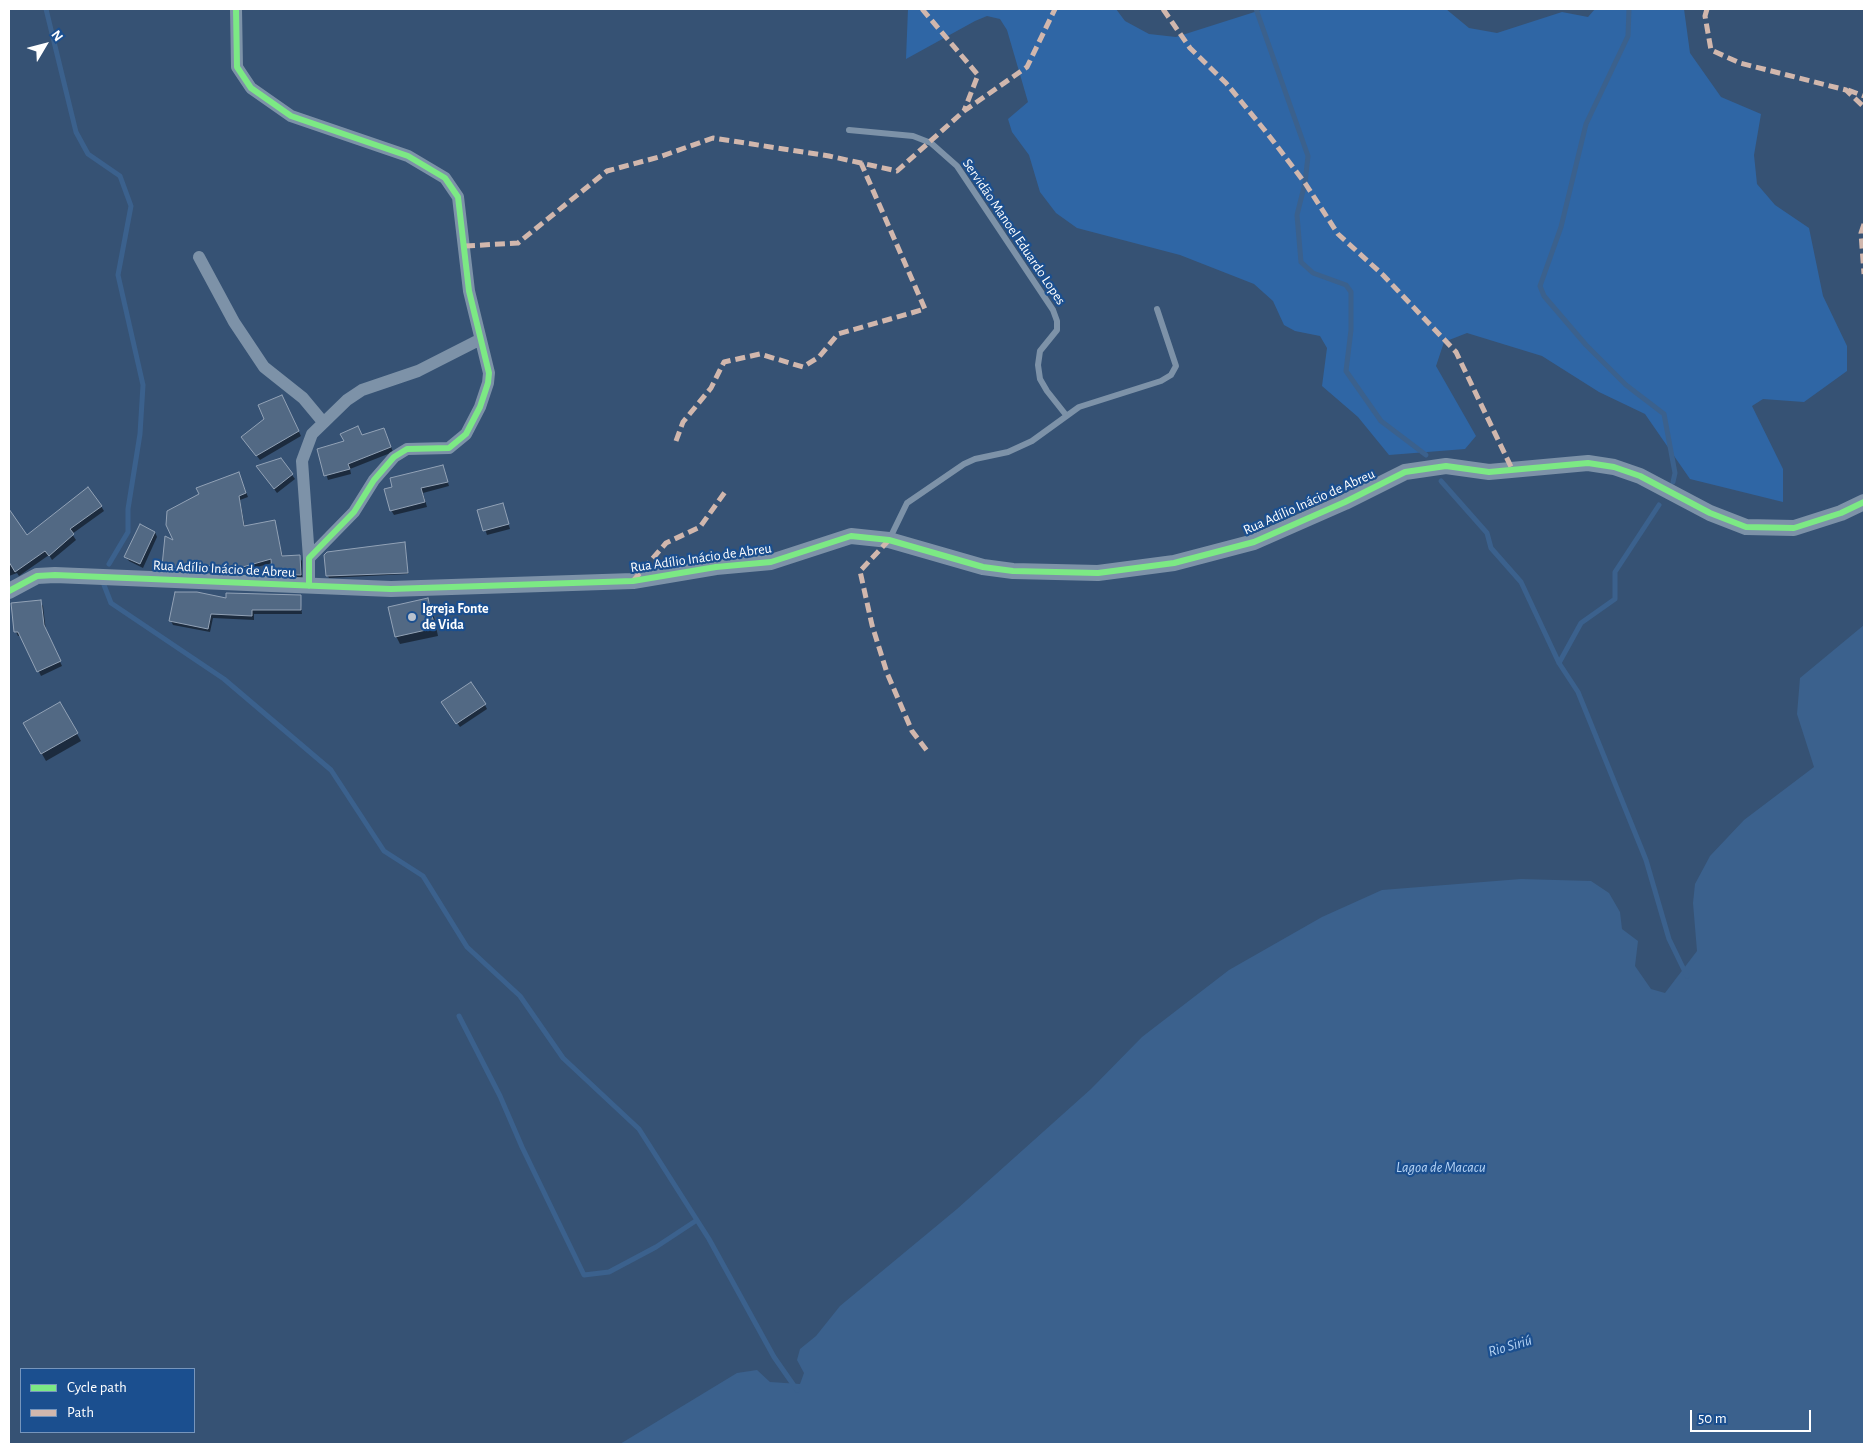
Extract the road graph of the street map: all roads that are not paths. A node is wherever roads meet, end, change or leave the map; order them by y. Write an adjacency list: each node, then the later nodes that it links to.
1 (236, 9): 5 (street)
2 (849, 130): 6 (lane, Servidão Manoel Eduardo Lopes)
3 (199, 257): 7 (street)
4 (1157, 309): 6 (lane)
5 (479, 340): 7 (street); 10 (street)
6 (1066, 415): 9 (lane)
7 (324, 422): 10 (street)
8 (1864, 502): 9 (street, Rua Adílio Inácio de Abreu)
9 (889, 540): 11 (street, Rua Adílio Inácio de Abreu)
10 (309, 558): 11 (street)
11 (309, 586): 12 (street, Rua Adílio Inácio de Abreu)
12 (9, 591)

